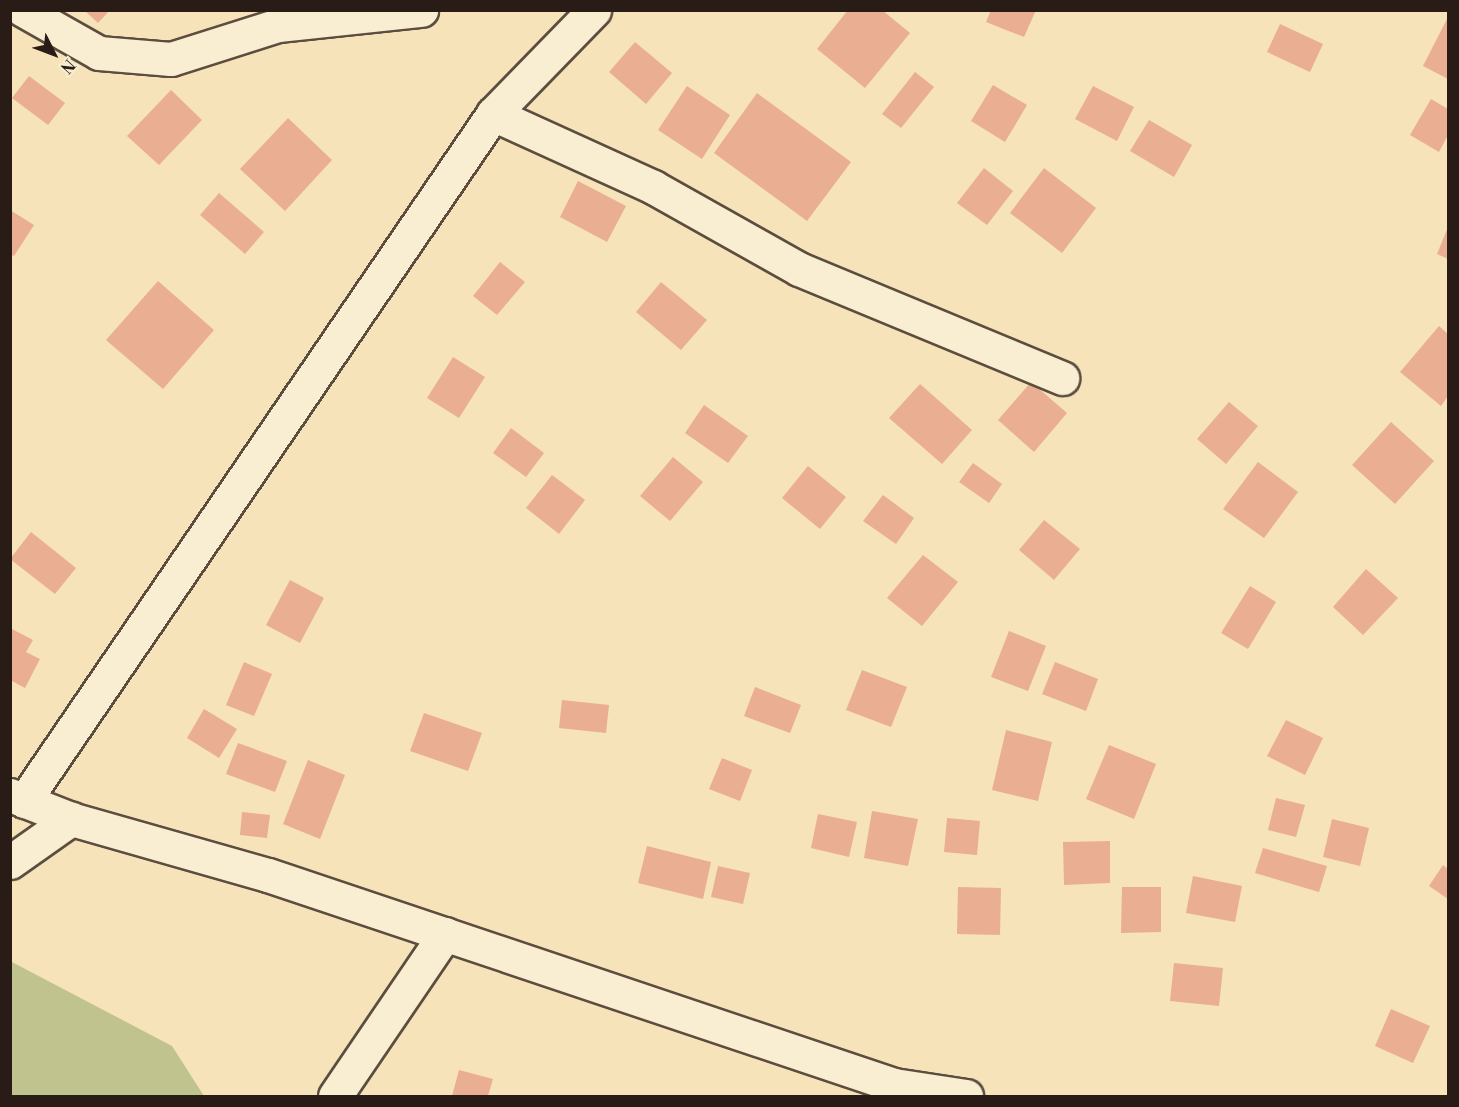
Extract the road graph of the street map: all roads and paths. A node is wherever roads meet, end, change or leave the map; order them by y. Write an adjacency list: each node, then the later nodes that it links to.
1 (23, 10): 2 (street)
2 (421, 10)
3 (594, 10): 4 (street)
4 (493, 114): 5 (street); 6 (street)
5 (1062, 378)
6 (17, 798): 7 (street)
7 (71, 819): 8 (street); 9 (street)
8 (10, 862)
9 (445, 934): 10 (street); 11 (street)
10 (335, 1096)
11 (966, 1096)

